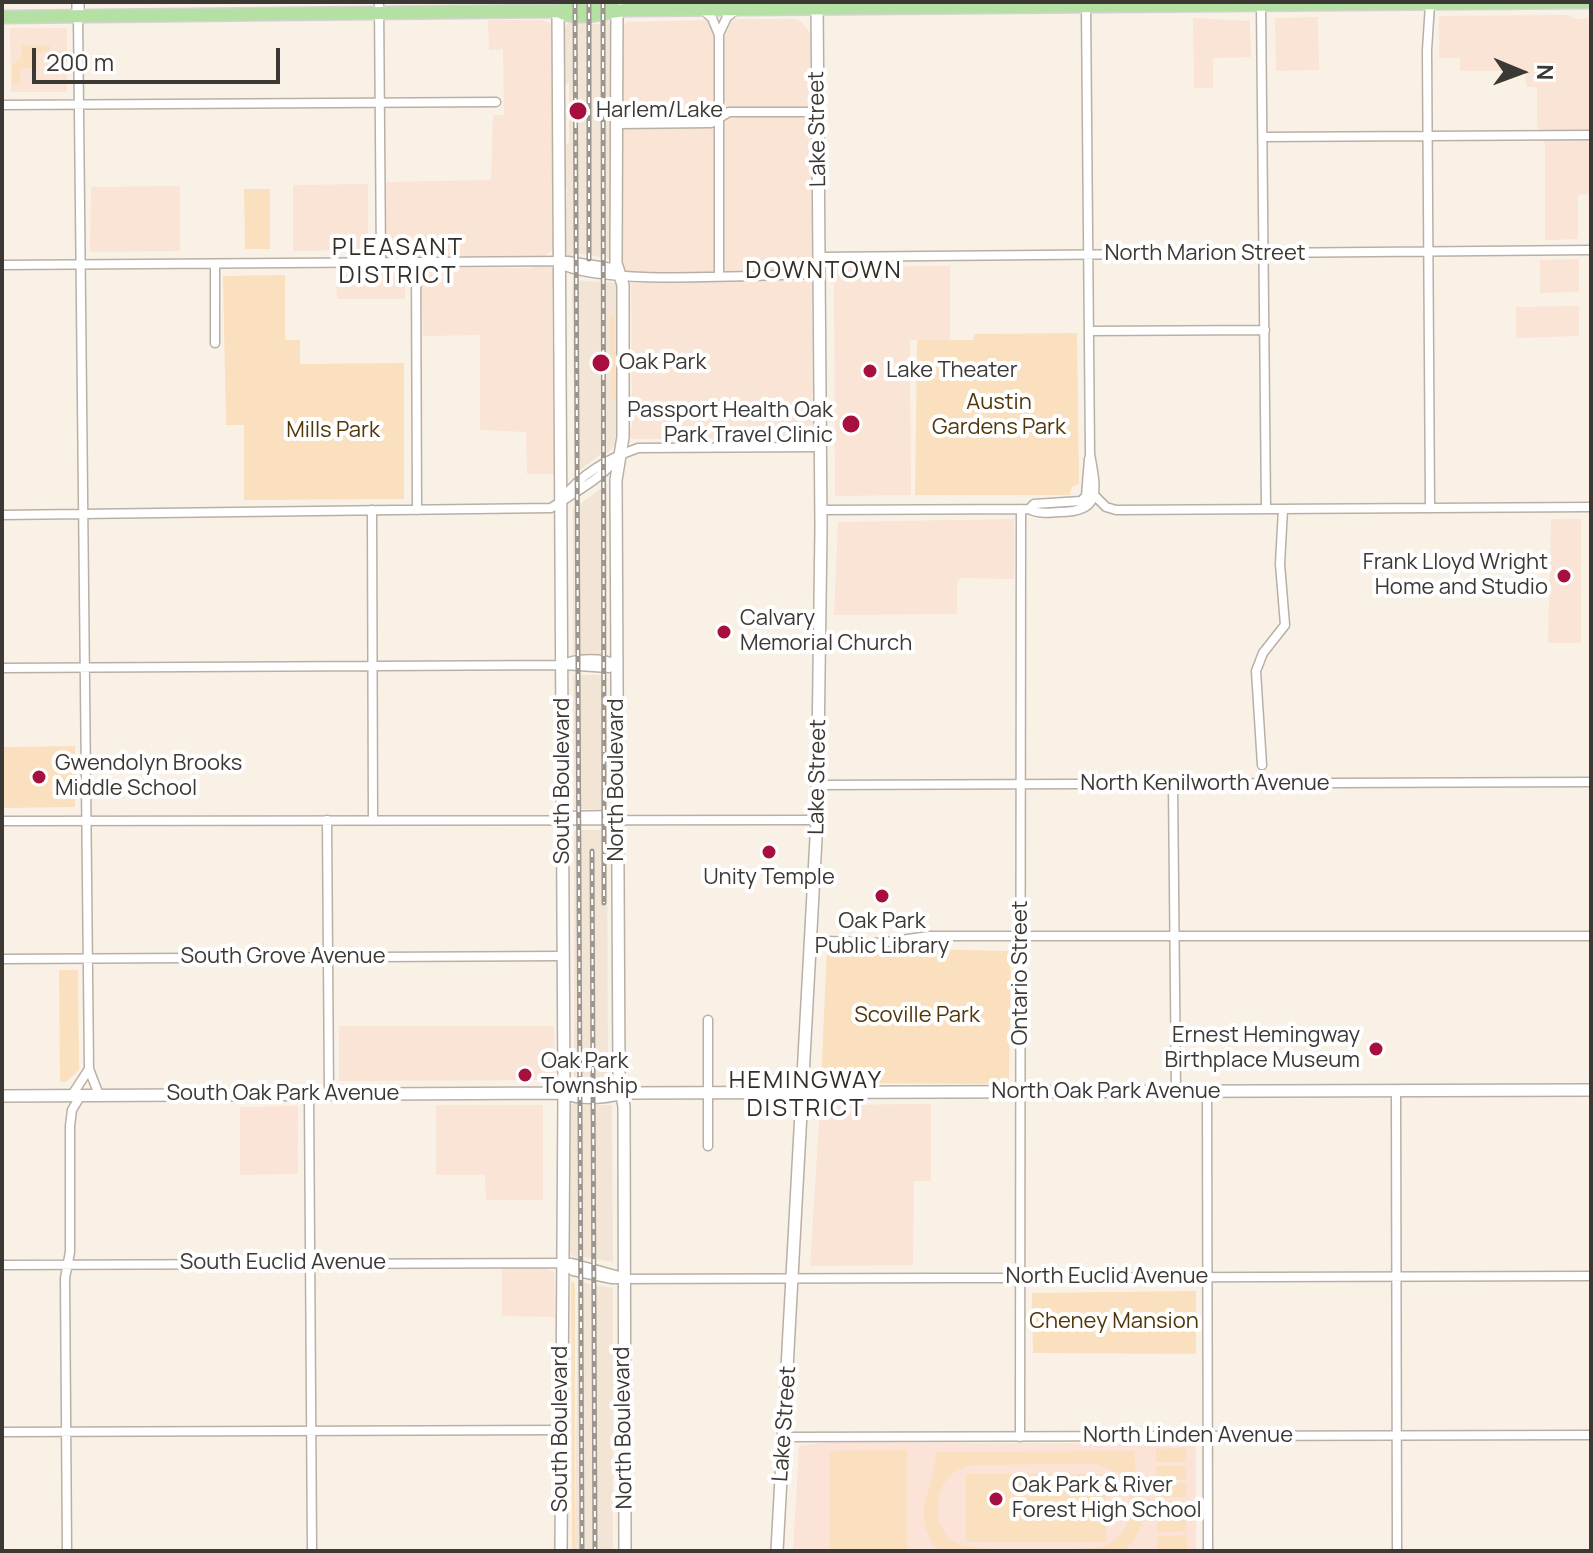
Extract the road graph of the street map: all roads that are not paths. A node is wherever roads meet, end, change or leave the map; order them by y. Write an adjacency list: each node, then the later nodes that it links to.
1 (78, 2): 16 (street)
2 (1591, 2): 5 (main road)
3 (1312, 3): 5 (main road); 6 (main road)
4 (1123, 4): 6 (main road); 11 (main road)
5 (1430, 4): 27 (street)
6 (1261, 5): 28 (street)
7 (539, 6): 10 (main road); 15 (main road)
8 (617, 6): 14 (main road); 15 (main road); 25 (street, North Boulevard)
9 (817, 6): 11 (main road); 13 (main road); 23 (street, Lake Street)
10 (379, 7): 12 (main road); 20 (street)
11 (1086, 7): 32 (street)
12 (222, 8): 16 (main road)
13 (736, 9): 14 (main road); 18 (street)
14 (702, 10): 18 (street)
15 (558, 11): 36 (street, South Boulevard)
16 (78, 16): 17 (main road); 21 (street)
17 (2, 17)
18 (719, 35): 24 (street)
19 (496, 102): 20 (street)
20 (380, 103): 21 (street); 35 (street)
21 (79, 104): 22 (street); 37 (street)
22 (2, 105)
23 (818, 112): 24 (street); 33 (street, Lake Street)
24 (719, 118): 25 (street); 42 (street)
25 (616, 124): 40 (street, North Boulevard)
26 (1591, 135): 27 (street)
27 (1428, 136): 28 (street); 30 (street)
28 (1263, 137): 31 (street)
29 (1591, 250): 30 (street, North Marion Street)
30 (1428, 252): 31 (street, North Marion Street); 50 (street)
31 (1264, 253): 32 (street, North Marion Street); 43 (street)
32 (1088, 255): 33 (street, North Marion Street); 44 (street)
33 (819, 257): 41 (street, Lake Street)
34 (416, 262): 35 (street); 36 (street); 56 (street)
35 (381, 263): 38 (street)
36 (558, 263): 40 (street); 49 (street, South Boulevard)
37 (81, 264): 38 (street); 39 (street); 58 (street)
38 (215, 264): 45 (street)
39 (2, 265)
40 (620, 274): 42 (street); 47 (street, North Boulevard)
41 (819, 274): 42 (street); 46 (street, Lake Street)
42 (719, 275)
43 (1265, 330): 44 (street); 53 (street)
44 (1089, 331): 48 (street)
45 (215, 343)
46 (820, 447): 47 (street); 57 (street, Lake Street)
47 (620, 454): 49 (street); 60 (street, North Boulevard)
48 (1091, 491): 52 (street); 53 (street)
49 (560, 501): 56 (street); 62 (street, South Boulevard)
50 (1430, 507): 51 (street); 54 (street)
51 (1591, 507)
52 (1025, 509): 57 (street); 67 (street, Ontario Street)
53 (1266, 509): 54 (street)
54 (1283, 509): 65 (street)
55 (372, 510): 56 (street); 58 (street); 61 (street)
56 (417, 510)
57 (821, 510): 69 (street, Lake Street)
58 (83, 514): 59 (street); 63 (street)
59 (2, 515)
60 (616, 664): 62 (street); 71 (street, North Boulevard)
61 (372, 665): 62 (street); 63 (street); 74 (street)
62 (563, 665): 70 (street, South Boulevard)
63 (85, 667): 64 (street); 72 (street)
64 (2, 668)
65 (1262, 765)
66 (1591, 782): 68 (street, North Kenilworth Avenue)
67 (1022, 784): 68 (street, North Kenilworth Avenue); 69 (street, North Kenilworth Avenue); 78 (street, Ontario Street)
68 (1173, 784): 79 (street)
69 (818, 785): 75 (street, Lake Street)
70 (563, 819): 71 (street); 74 (street); 82 (street, South Boulevard)
71 (618, 819): 75 (street); 95 (street, North Boulevard)
72 (87, 820): 73 (street); 76 (street); 83 (street)
73 (327, 820): 74 (street); 81 (street)
74 (373, 820)
75 (817, 820): 92 (street, Lake Street)
76 (2, 821)
77 (1591, 936): 79 (street)
78 (1022, 937): 79 (street); 80 (street); 93 (street, Ontario Street)
79 (1175, 937): 88 (street)
80 (826, 941)
81 (328, 956): 82 (street, South Grove Avenue); 83 (street, South Grove Avenue); 97 (street)
82 (564, 956): 94 (street, South Boulevard)
83 (88, 958): 84 (street, South Grove Avenue); 86 (street)
84 (2, 959)
85 (708, 1020): 91 (street)
86 (89, 1069): 98 (street); 99 (street)
87 (1591, 1090): 90 (street, North Oak Park Avenue)
88 (1176, 1091): 89 (street, North Oak Park Avenue); 93 (street, North Oak Park Avenue)
89 (1207, 1091): 90 (street, North Oak Park Avenue); 110 (street)
90 (1396, 1091): 111 (street)
91 (708, 1092): 92 (street, North Oak Park Avenue); 95 (street, North Oak Park Avenue); 102 (street)
92 (804, 1092): 93 (street, North Oak Park Avenue); 112 (street, Lake Street)
93 (1020, 1092): 109 (street, Ontario Street)
94 (564, 1093): 95 (street, North Oak Park Avenue); 97 (street, South Oak Park Avenue); 104 (street, South Boulevard)
95 (622, 1093): 108 (street, North Boulevard)
96 (309, 1094): 97 (street, South Oak Park Avenue); 99 (street, South Oak Park Avenue); 103 (street)
97 (329, 1094)
98 (72, 1095): 99 (street, South Oak Park Avenue); 100 (street, South Oak Park Avenue); 101 (street); 101 (street)
99 (99, 1095)
100 (2, 1096)
101 (70, 1126): 106 (street)
102 (708, 1146)
103 (310, 1263): 104 (street, South Euclid Avenue); 106 (street, South Euclid Avenue); 114 (street)
104 (564, 1264): 108 (street, North Euclid Avenue); 113 (street, South Boulevard)
105 (2, 1265): 106 (street, South Euclid Avenue)
106 (67, 1265): 116 (street)
107 (1591, 1276): 111 (street, North Euclid Avenue)
108 (623, 1277): 112 (street, North Euclid Avenue); 125 (street, North Boulevard)
109 (1020, 1277): 110 (street, North Euclid Avenue); 112 (street, North Euclid Avenue); 121 (street, Ontario Street)
110 (1207, 1277): 111 (street, North Euclid Avenue); 118 (street)
111 (1396, 1277): 119 (street)
112 (794, 1278): 120 (street, Lake Street)
113 (561, 1430): 114 (street); 124 (street, South Boulevard)
114 (311, 1431): 116 (street); 123 (street)
115 (2, 1432): 116 (street)
116 (66, 1432): 122 (street)
117 (1591, 1435): 119 (street, North Linden Avenue)
118 (1208, 1436): 119 (street, North Linden Avenue); 121 (street, North Linden Avenue); 127 (street)
119 (1397, 1436): 128 (street)
120 (784, 1437): 121 (street, North Linden Avenue); 126 (street, Lake Street)
121 (1020, 1437)
122 (67, 1551)
123 (312, 1551)
124 (561, 1551)
125 (625, 1551)
126 (777, 1551)
127 (1208, 1551)
128 (1397, 1551)

